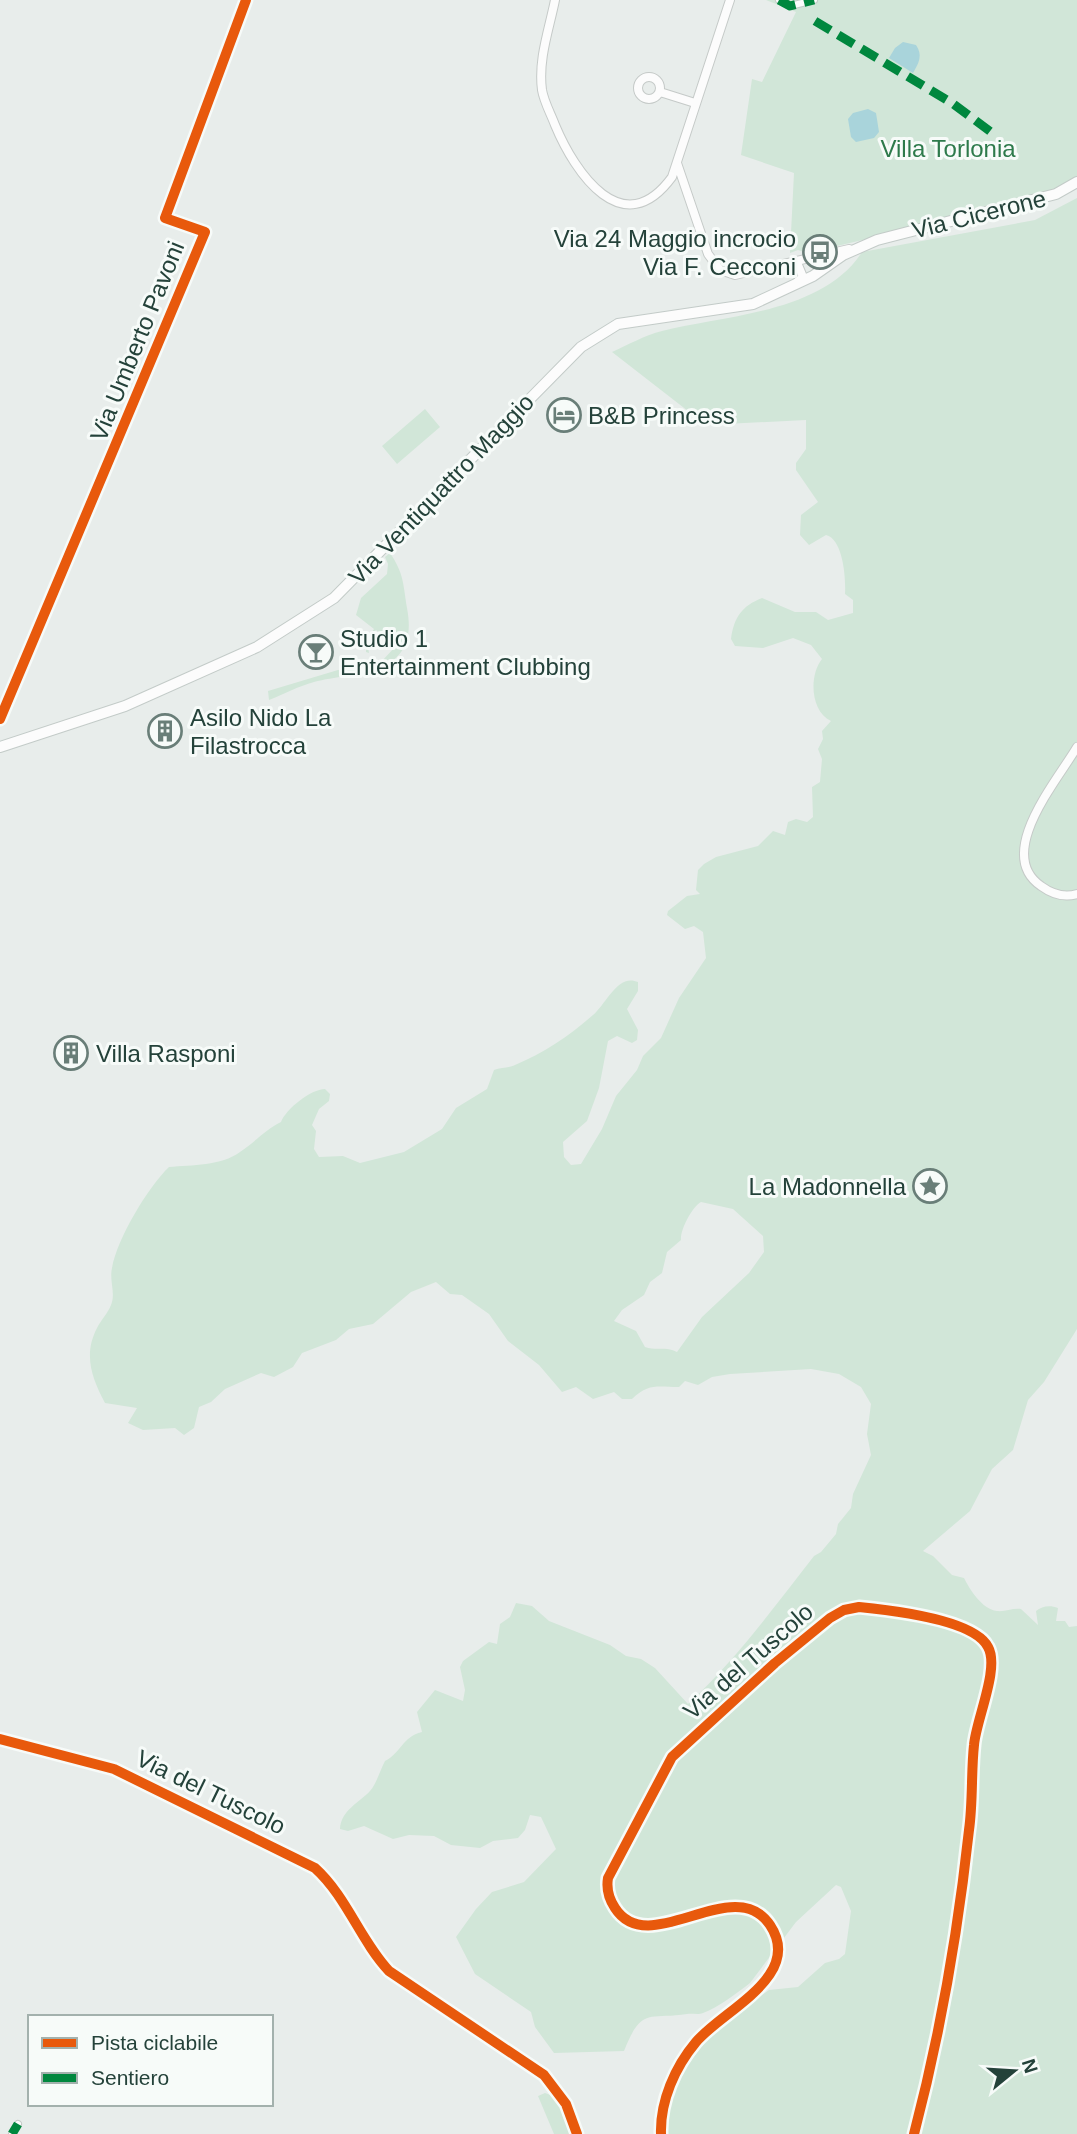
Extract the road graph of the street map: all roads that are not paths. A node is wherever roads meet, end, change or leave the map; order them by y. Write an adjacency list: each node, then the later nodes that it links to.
1 (246, 0): 14 (street, Via Umberto Pavoni)
2 (555, 0): 8 (street)
3 (730, 0): 7 (street)
4 (779, 0): 5 (street)
5 (814, 0)
6 (660, 92): 7 (street)
7 (695, 103): 8 (street)
8 (677, 163): 12 (street)
9 (1077, 182): 10 (main road, Via Cicerone)
10 (877, 240): 11 (main road, Via Ventiquattro Maggio)
11 (864, 246): 12 (street); 13 (main road, Via Ventiquattro Maggio)
12 (786, 262): 13 (street)
13 (792, 286): 15 (main road, Via Ventiquattro Maggio)
14 (0, 719)
15 (0, 747)
16 (1077, 747): 17 (street)
17 (1077, 894)
18 (0, 1739): 21 (street, Via del Tuscolo)
19 (18, 2124): 20 (street)
20 (12, 2134)
21 (577, 2134)
22 (661, 2134): 23 (street, Via del Tuscolo)
23 (914, 2134)

